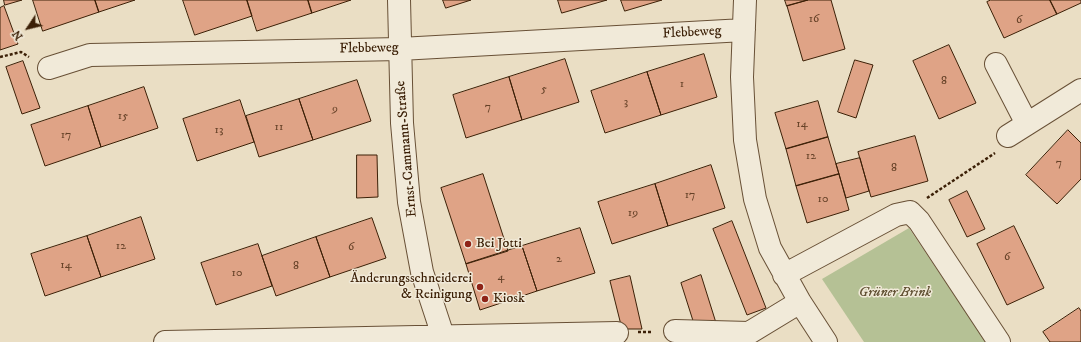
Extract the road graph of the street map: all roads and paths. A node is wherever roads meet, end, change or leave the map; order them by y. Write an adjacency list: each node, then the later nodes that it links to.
1 (400, 0): 4 (street, Ernst-Cammann-Straße)
2 (744, 0): 3 (street)
3 (744, 30): 4 (street, Flebbeweg); 12 (street)
4 (400, 49): 7 (street, Flebbeweg); 16 (street, Ernst-Cammann-Straße)
5 (0, 58): 7 (path)
6 (996, 64): 9 (street)
7 (49, 68)
8 (1081, 90): 9 (street)
9 (1027, 124): 10 (street)
10 (1008, 136): 11 (path)
11 (910, 212): 12 (street); 19 (street)
12 (784, 275): 13 (street)
13 (800, 302): 14 (street); 18 (street)
14 (675, 331): 15 (path)
15 (617, 333): 16 (street)
16 (444, 340): 17 (street)
17 (165, 342)
18 (826, 342)
19 (999, 342)

